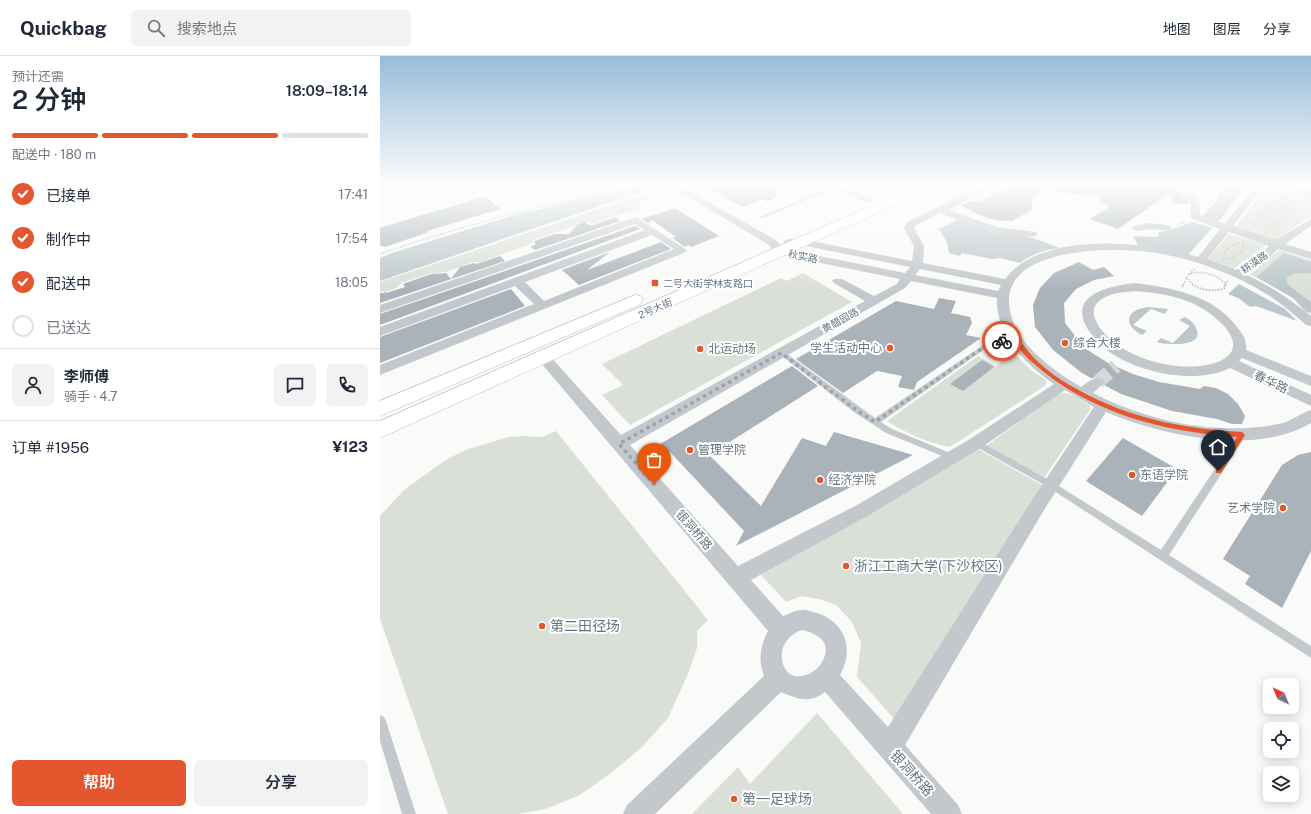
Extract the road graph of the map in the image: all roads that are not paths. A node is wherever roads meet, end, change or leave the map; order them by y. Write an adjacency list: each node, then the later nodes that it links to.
1 (635, 220): 18 (street)
2 (637, 220): 16 (street)
3 (731, 220): 21 (street, 秋实路)
4 (828, 220): 21 (main road, 2号大街)
5 (850, 220): 19 (main road, 2号大街)
6 (919, 220): 26 (street, 黄醋园路)
7 (967, 220): 12 (street)
8 (979, 220): 12 (street)
9 (1205, 220): 15 (street)
10 (1233, 220): 15 (street)
11 (1311, 222): 20 (street, 耕漠路)
12 (974, 223): 17 (street)
13 (1136, 228): 14 (street)
14 (1167, 228)
15 (1227, 228): 20 (street); 25 (street)
16 (653, 231): 22 (street); 37 (street)
17 (1032, 234)
18 (586, 237): 22 (street); 24 (street)
19 (801, 242): 21 (main road, 2号大街); 26 (street, 秋实路)
20 (1277, 244): 23 (street); 28 (street, 耕漠路)
21 (776, 247): 29 (street, 秋实路); 45 (main road, 2号大街); 55 (main road, 2号大街)
22 (603, 250): 27 (street)
23 (1311, 256)
24 (521, 260): 27 (street); 33 (street)
25 (1200, 261): 28 (street); 32 (street)
26 (917, 265): 29 (street, 黄醋园路); 32 (street, 秋实路)
27 (538, 274): 30 (street)
28 (1237, 274): 39 (street)
29 (909, 277): 34 (street, 秋实路); 36 (street, 黄醋园路)
30 (517, 281): 35 (street); 37 (street)
31 (838, 281): 36 (street)
32 (1008, 283): 34 (street)
33 (452, 284): 35 (street); 38 (street)
34 (1003, 296): 42 (street)
35 (466, 300): 40 (street)
36 (873, 301): 43 (street, 黄醋园路)
37 (542, 306): 48 (street)
38 (384, 307): 40 (street)
39 (1311, 322)
40 (399, 325): 41 (street)
41 (380, 332)
42 (1014, 338): 51 (street); 57 (lane)
43 (781, 353): 57 (lane); 61 (street, 黄醋园路)
44 (1128, 356): 46 (street); 46 (street); 47 (street)
45 (543, 357): 58 (main road, 2号大街); 61 (street, 银洞桥路)
46 (1235, 357): 49 (street, 春华路); 53 (street, 春华路)
47 (1116, 366)
48 (380, 370)
49 (1311, 381)
50 (1098, 382): 52 (street)
51 (1064, 384): 52 (street); 60 (street)
52 (1082, 394): 54 (street)
53 (1311, 401)
54 (1103, 405): 59 (street); 63 (street)
55 (380, 409)
56 (1311, 416): 59 (street)
57 (875, 422): 62 (lane)
58 (380, 430)
59 (1242, 435): 64 (lane)
60 (976, 443): 62 (street); 63 (lane)
61 (619, 444): 65 (street, 银洞桥路)
62 (952, 457): 65 (street)
63 (1051, 484): 64 (lane); 71 (street)
64 (1163, 556): 67 (lane)
65 (736, 578): 66 (street, 银洞桥路)
66 (781, 630): 68 (street); 69 (street)
67 (1311, 652)
68 (779, 678): 69 (street); 73 (street)
69 (827, 678): 71 (street, 银洞桥路)
70 (380, 721): 72 (lane)
71 (889, 748): 74 (street, 银洞桥路)
72 (409, 814)
73 (636, 814)
74 (949, 814)

